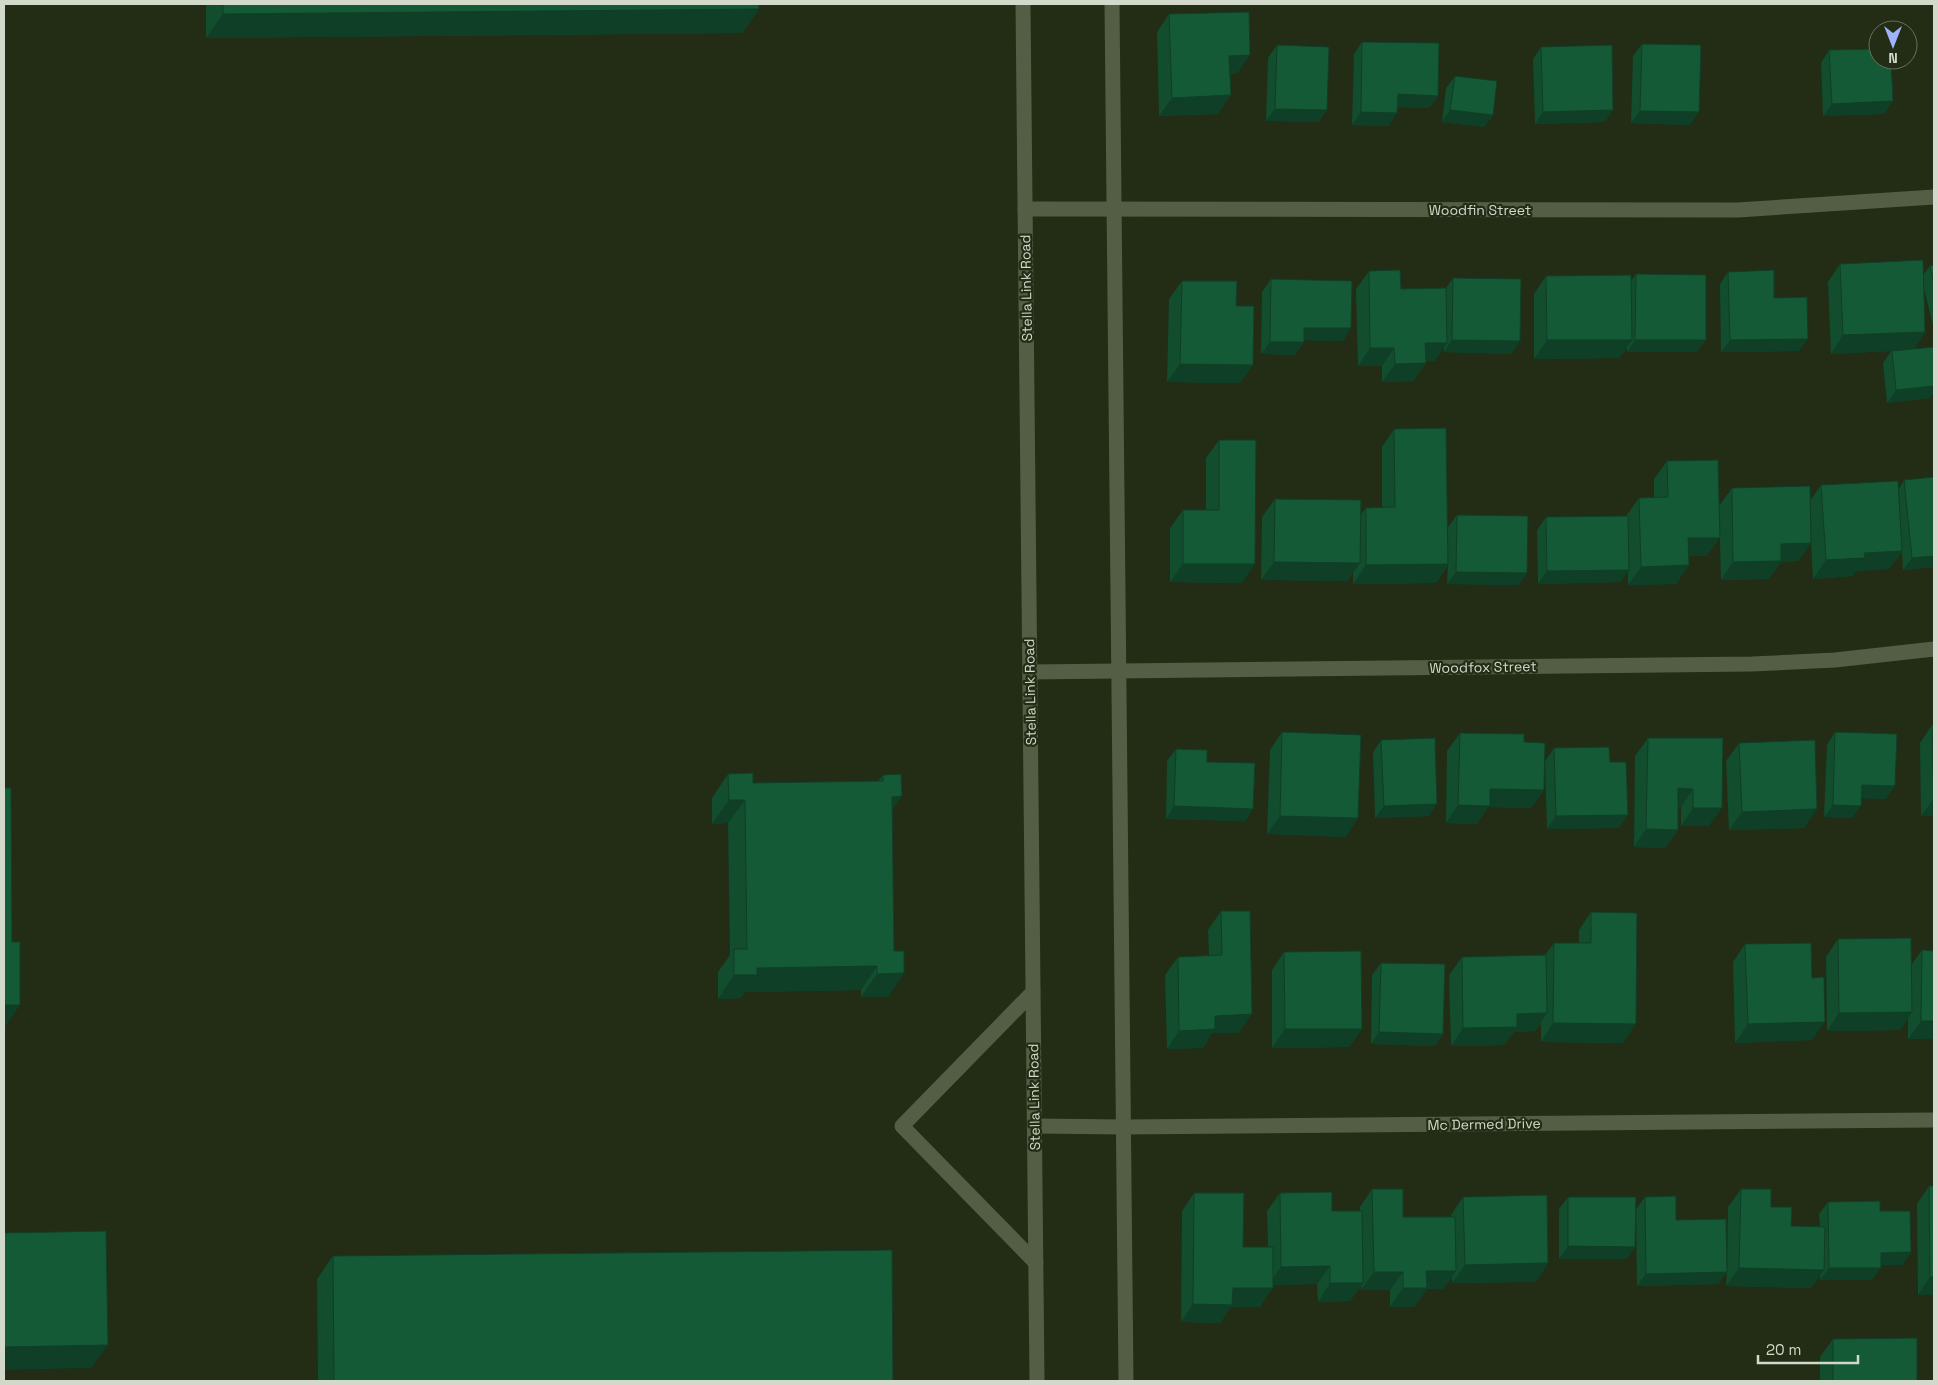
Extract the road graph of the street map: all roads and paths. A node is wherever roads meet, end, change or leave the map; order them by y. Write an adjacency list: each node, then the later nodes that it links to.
1 (1023, 4): 4 (main road, Stella Link Road)
2 (1112, 4): 5 (main road)
3 (1934, 198): 5 (main road, Woodfin Street)
4 (1026, 209): 5 (main road, Woodfin Street); 8 (main road, Stella Link Road)
5 (1114, 210): 7 (main road)
6 (1934, 649): 7 (main road, Woodfox Street)
7 (1119, 671): 8 (main road, Woodfox Street); 12 (main road)
8 (1030, 672): 9 (main road, Stella Link Road)
9 (1033, 992): 11 (main road, Stella Link Road); 13 (main road)
10 (1934, 1120): 12 (main road, Mc Dermed Drive)
11 (1035, 1126): 12 (main road, Mc Dermed Drive); 13 (main road, Stella Link Road)
12 (1123, 1127): 15 (main road)
13 (1036, 1263): 14 (main road, Stella Link Road)
14 (1037, 1381)
15 (1126, 1381)

